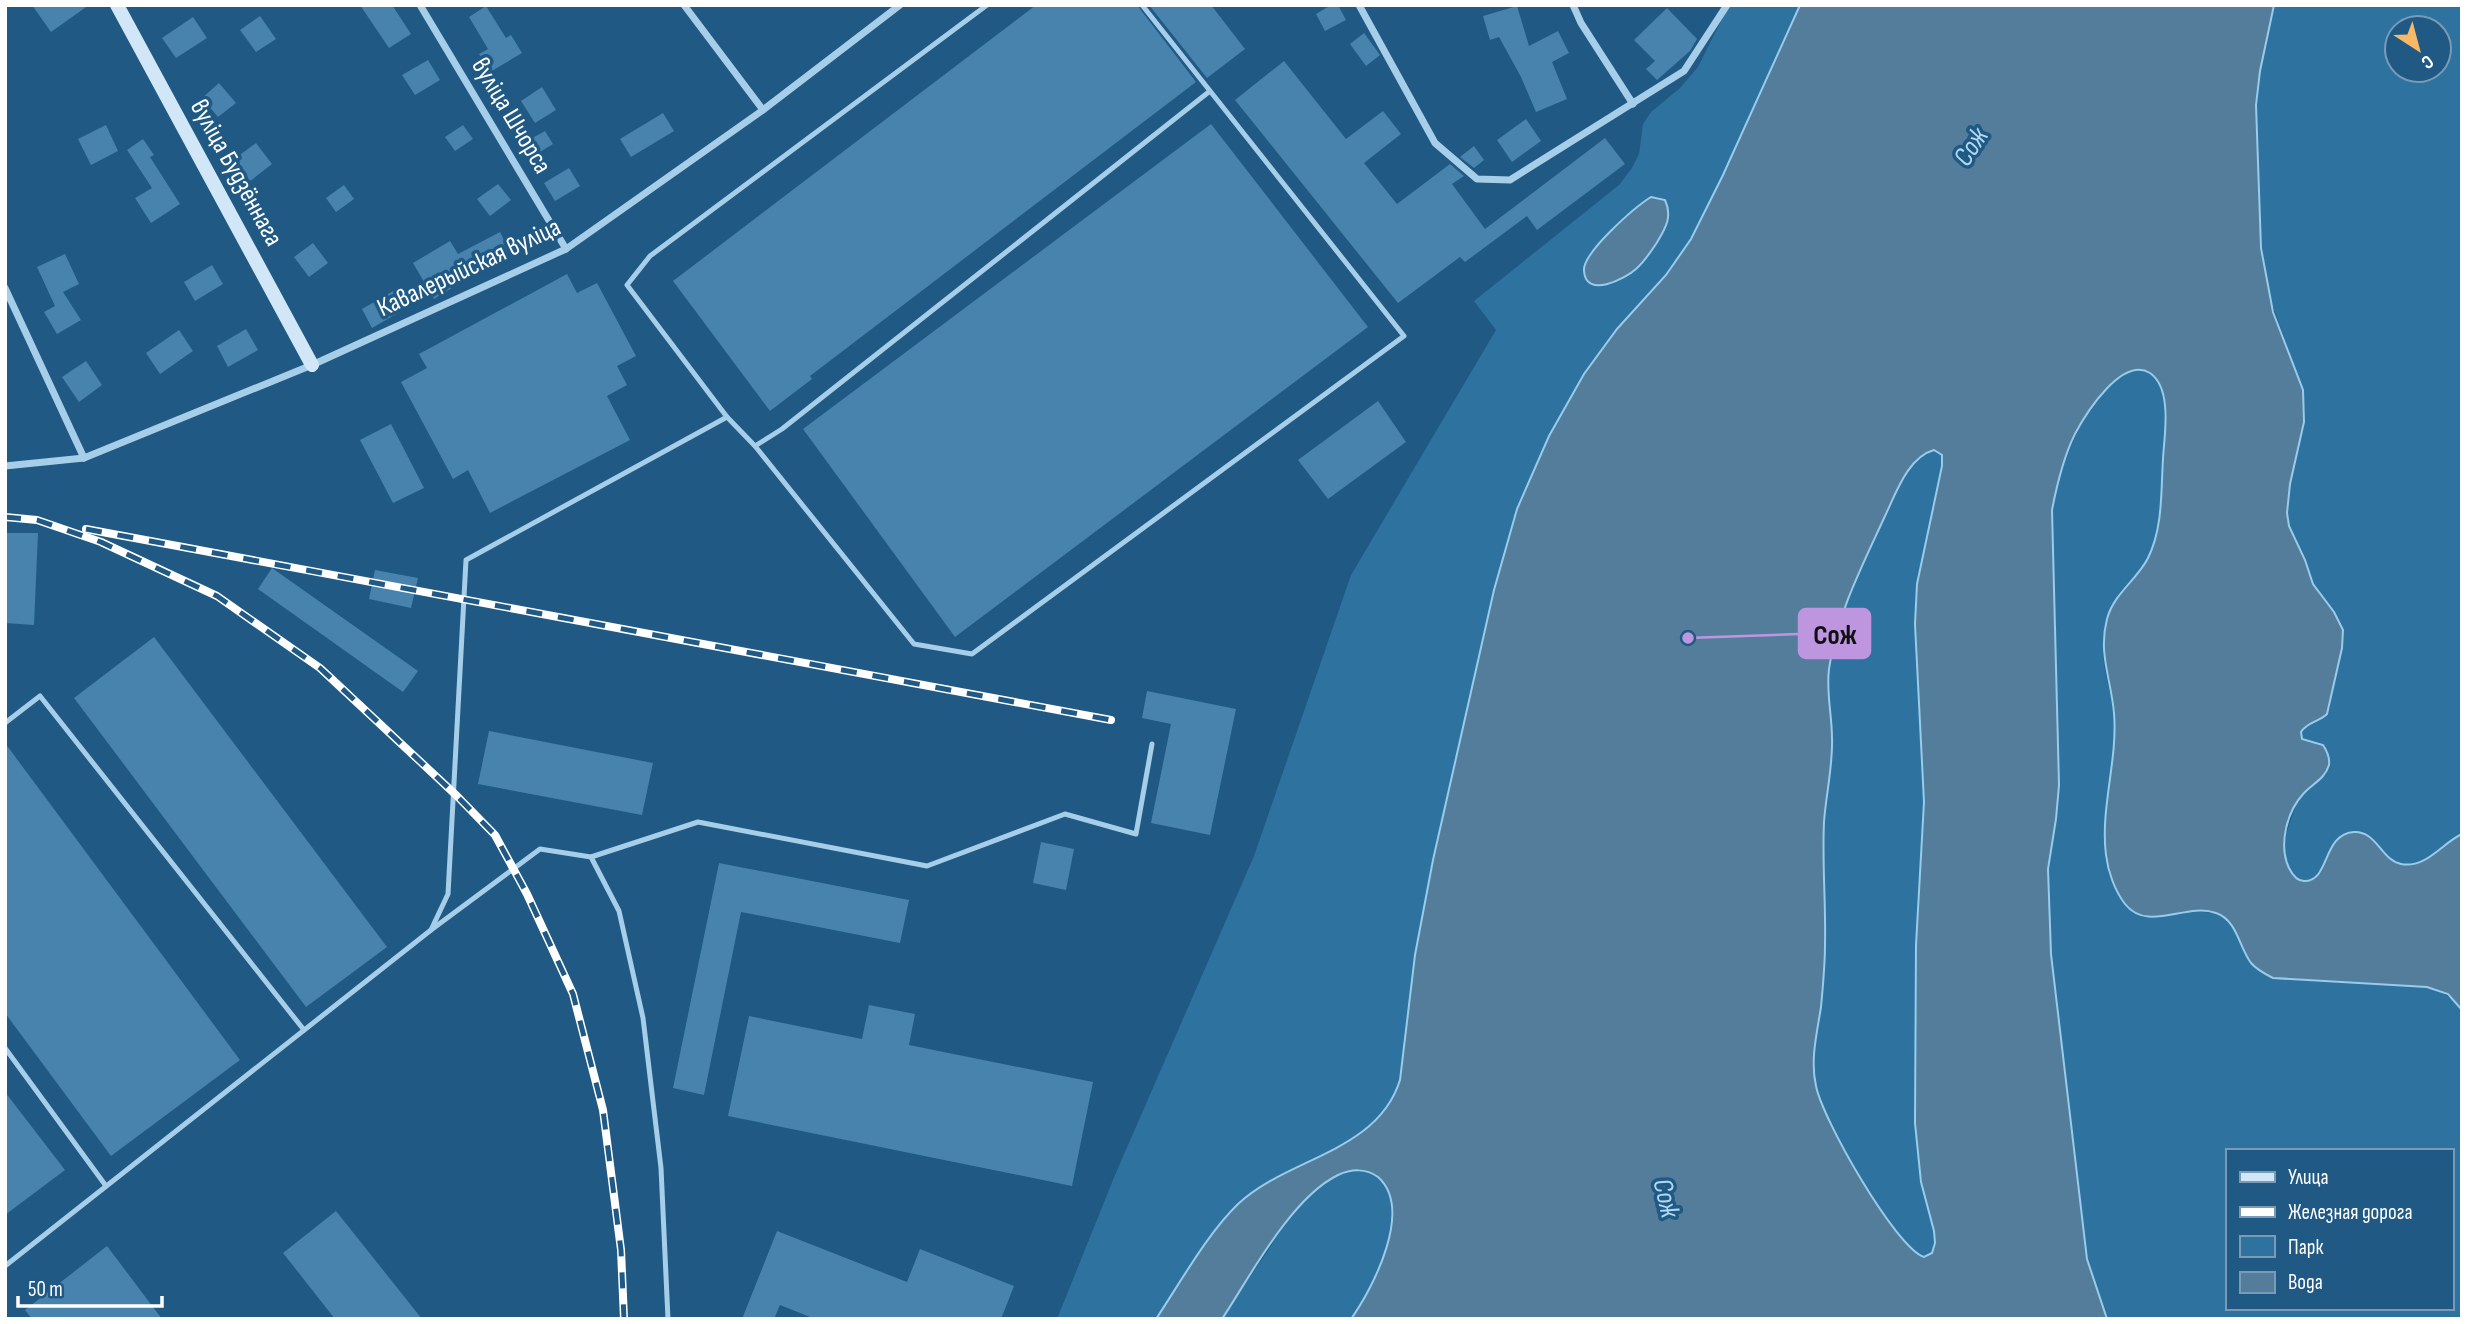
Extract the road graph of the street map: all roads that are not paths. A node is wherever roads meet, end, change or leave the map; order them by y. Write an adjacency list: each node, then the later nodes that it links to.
1 (117, 5): 15 (street, вуліца Будзённага)
2 (420, 5): 13 (street, вуліца Шчорса)
3 (684, 5): 12 (street)
4 (900, 5): 12 (street, Кавалерыйская вуліца)
5 (988, 5): 16 (lane)
6 (1142, 5): 10 (lane)
7 (1359, 5): 11 (street)
8 (1573, 5): 11 (street)
9 (1727, 5): 11 (street)
10 (1210, 91): 17 (lane); 17 (lane)
11 (1633, 104)
12 (763, 110): 13 (street, Кавалерыйская вуліца)
13 (566, 249): 15 (street, Кавалерыйская вуліца)
14 (5, 288): 18 (street)
15 (312, 365): 18 (street, Кавалерыйская вуліца)
16 (727, 417): 17 (lane); 23 (lane)
17 (755, 446)
18 (84, 458): 19 (street, Кавалерыйская вуліца)
19 (5, 466)
20 (5, 723): 24 (lane)
21 (1152, 744): 22 (lane)
22 (591, 857): 23 (lane); 28 (lane)
23 (431, 930): 24 (lane)
24 (304, 1030): 26 (lane)
25 (5, 1048): 26 (lane)
26 (106, 1186): 27 (lane)
27 (5, 1266)
28 (668, 1319)

